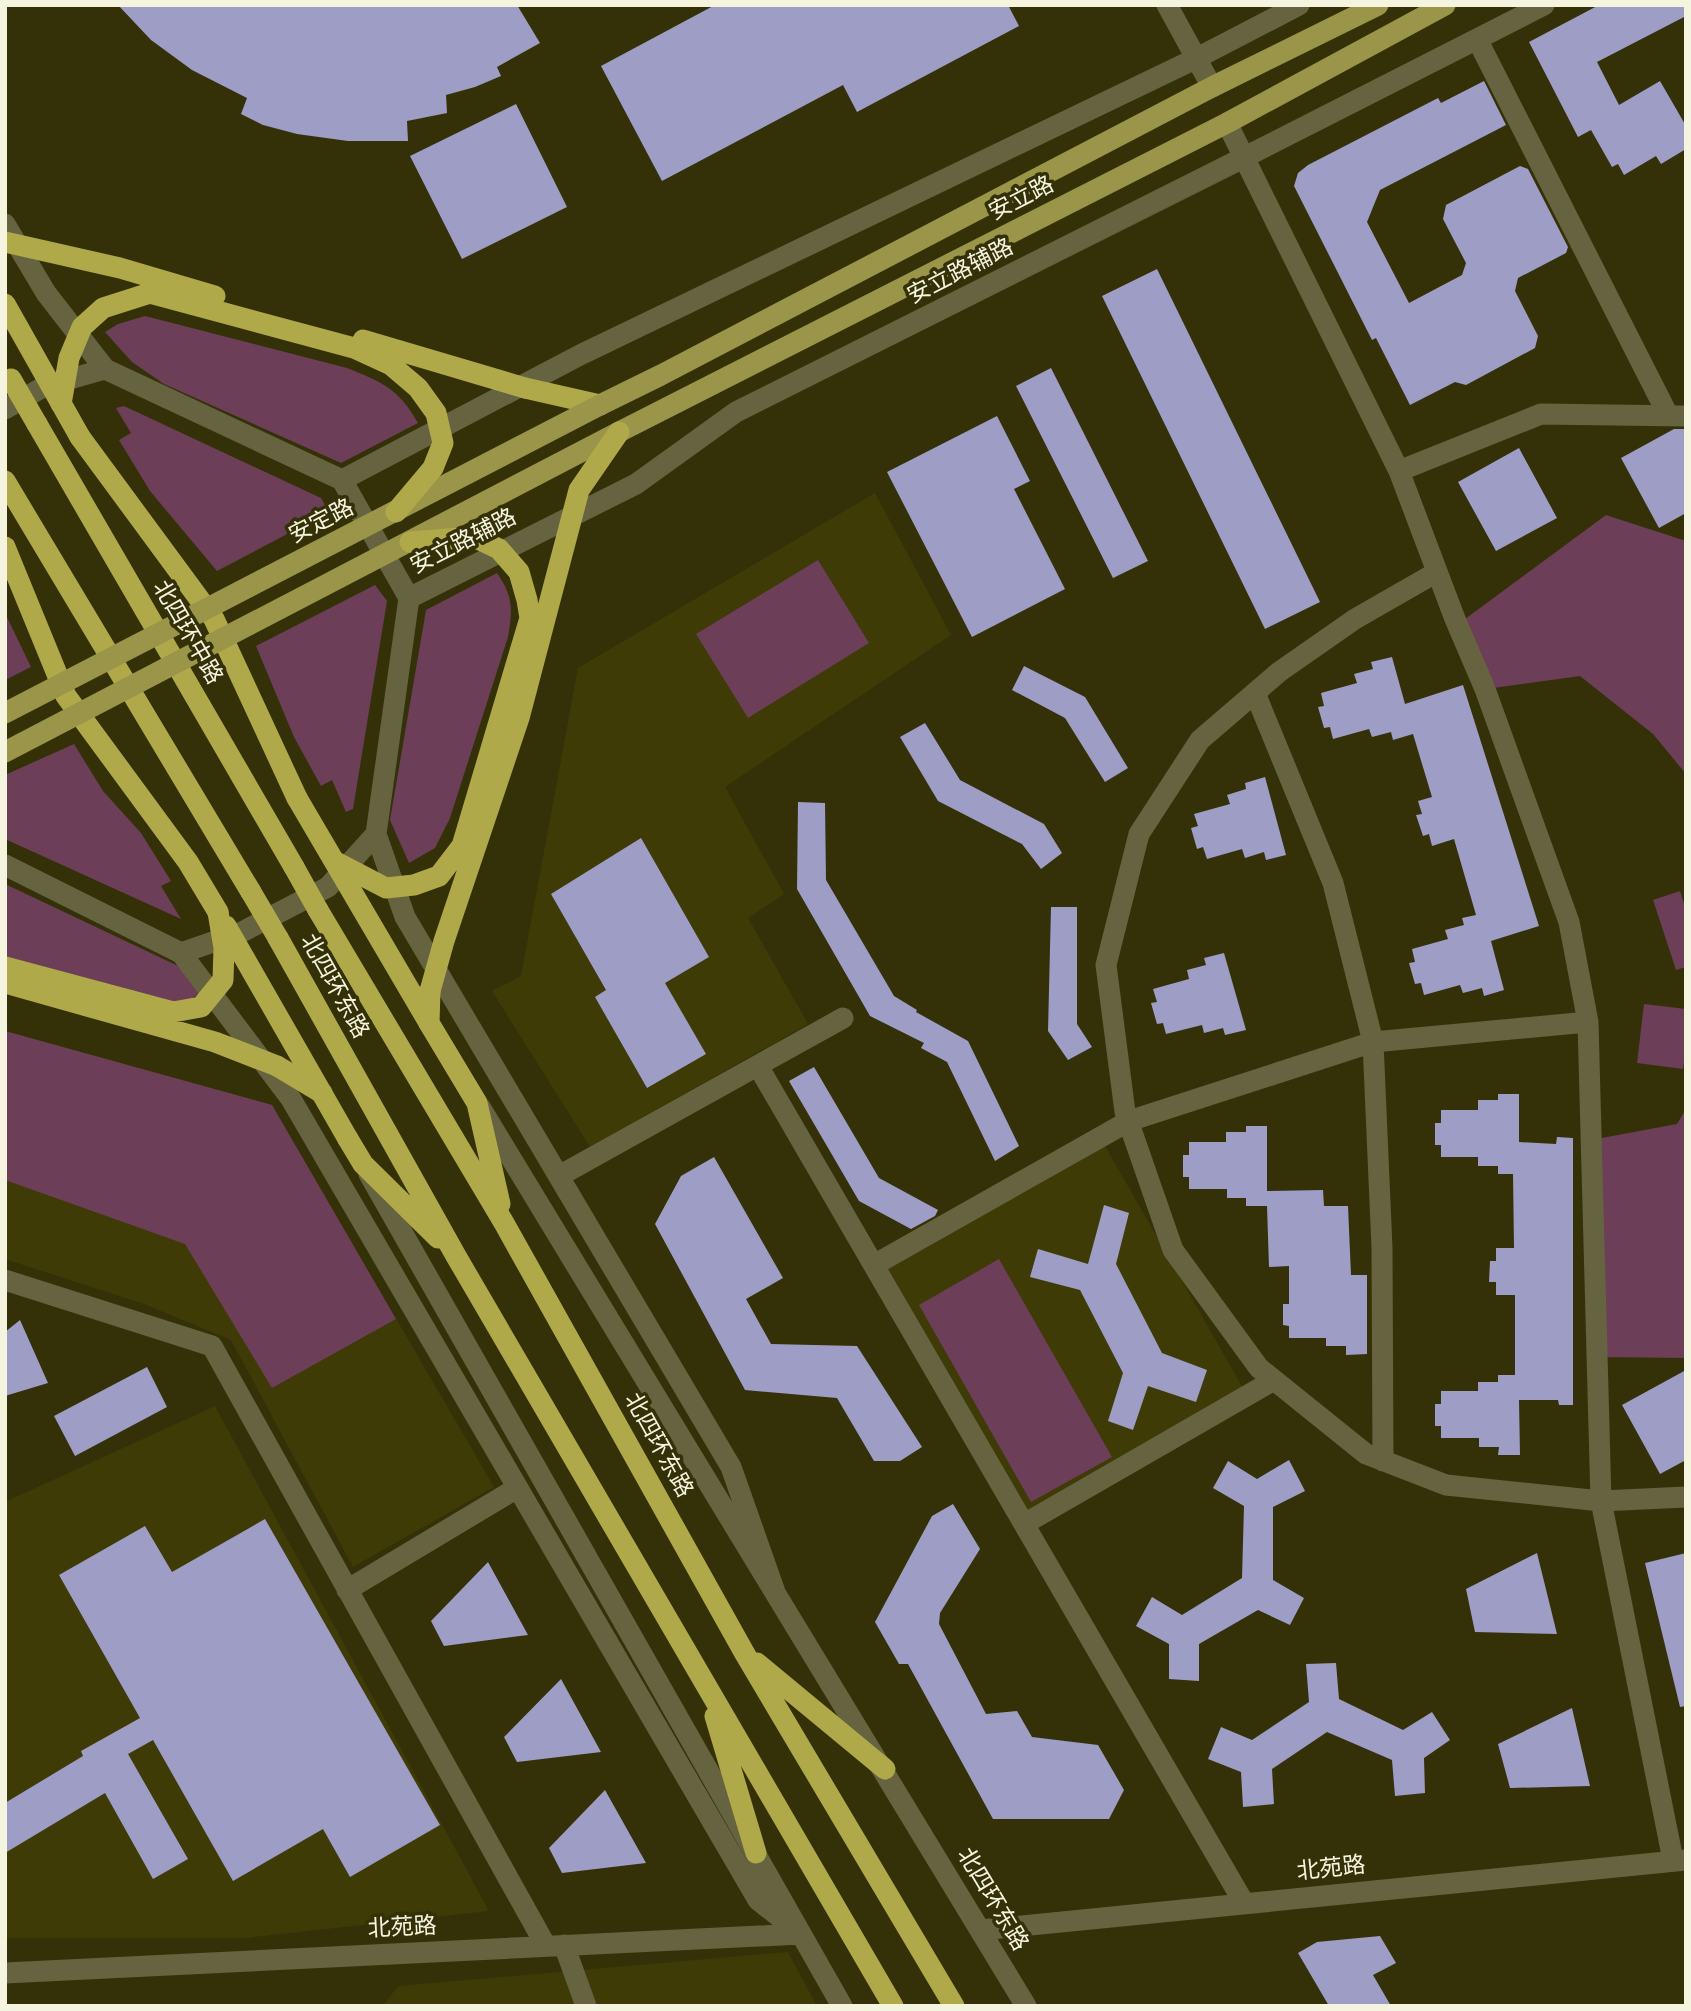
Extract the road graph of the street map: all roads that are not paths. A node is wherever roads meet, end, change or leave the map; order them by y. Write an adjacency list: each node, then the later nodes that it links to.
1 (1167, 5): 7 (street)
2 (1299, 5): 7 (street)
3 (1378, 5): 8 (main road, 安立路)
4 (1445, 5): 9 (main road, 安立路)
5 (1544, 5): 6 (street, 安立路辅路)
6 (1477, 39): 10 (street, 安立路辅路); 20 (street)
7 (1196, 58): 8 (street); 23 (street)
8 (1212, 87): 16 (main road, 安立路)
9 (1227, 122): 10 (street); 21 (main road, 安立路)
10 (1244, 159): 22 (street); 29 (street, 安立路辅路)
11 (5, 224): 14 (street)
12 (5, 242): 18 (highway, bridge)
13 (5, 304): 17 (highway, bridge)
14 (105, 369): 19 (street); 23 (street)
15 (8, 373): 36 (highway, 北四环中路, bridge)
16 (661, 375): 18 (main road, 安定路)
17 (61, 404): 25 (highway, bridge); 34 (highway, bridge)
18 (600, 405): 25 (main road, 安定路, bridge)
19 (5, 409)
20 (1677, 415): 22 (street)
21 (619, 432): 26 (main road, bridge); 43 (highway, bridge)
22 (1399, 471): 28 (street)
23 (342, 480): 29 (street)
24 (5, 481): 52 (highway, 北四环东路, bridge)
25 (396, 512): 31 (main road, 安定路, bridge)
26 (410, 542): 32 (main road, bridge); 34 (highway, bridge)
27 (5, 547): 37 (highway)
28 (1437, 572): 30 (street); 42 (street)
29 (409, 598): 33 (street)
30 (1255, 693): 44 (street); 48 (street)
31 (5, 713)
32 (5, 752)
33 (376, 834): 38 (street); 50 (street)
34 (336, 862): 43 (highway, bridge)
35 (5, 865): 38 (street)
36 (318, 909): 51 (highway, 北四环东路)
37 (218, 912): 39 (highway, bridge); 46 (highway, bridge)
38 (181, 953): 57 (street)
39 (5, 967)
40 (5, 983): 46 (highway, bridge)
41 (843, 1018): 45 (street)
42 (1588, 1022): 44 (street); 59 (street)
43 (429, 1023): 47 (highway)
44 (1373, 1042): 48 (street); 56 (street)
45 (758, 1066): 50 (street); 53 (street)
46 (323, 1093): 49 (highway, bridge)
47 (477, 1102): 51 (highway); 62 (street, 北四环东路)
48 (1129, 1121): 53 (street); 55 (street)
49 (363, 1164): 52 (highway); 66 (street)
50 (559, 1176): 62 (street)
51 (504, 1223): 63 (highway, 北四环东路)
52 (456, 1256): 64 (highway, 北四环东路)
53 (874, 1265): 60 (street)
54 (5, 1280): 61 (street)
55 (1274, 1380): 56 (street); 60 (street)
56 (1382, 1461): 59 (street)
57 (517, 1488): 61 (street); 70 (street)
58 (1686, 1497): 59 (street)
59 (1601, 1501): 67 (street)
60 (1024, 1524): 68 (street)
61 (348, 1590): 71 (street)
62 (775, 1592): 65 (street, 北四环东路)
63 (745, 1654): 65 (highway); 76 (highway, 北四环东路)
64 (705, 1684): 66 (highway); 75 (highway, 北四环东路)
65 (884, 1769): 69 (street, 北四环东路)
66 (756, 1853): 70 (street)
67 (1679, 1860): 68 (street, 北苑路)
68 (1244, 1903): 69 (street, 北苑路)
69 (981, 1930): 77 (street, 北四环东路)
70 (801, 1934): 71 (street, 北苑路); 74 (street)
71 (555, 1945): 72 (street, 北苑路); 73 (street)
72 (5, 1973)
73 (586, 2006)
74 (842, 2006)
75 (893, 2006)
76 (954, 2006)
77 (1026, 2006)

